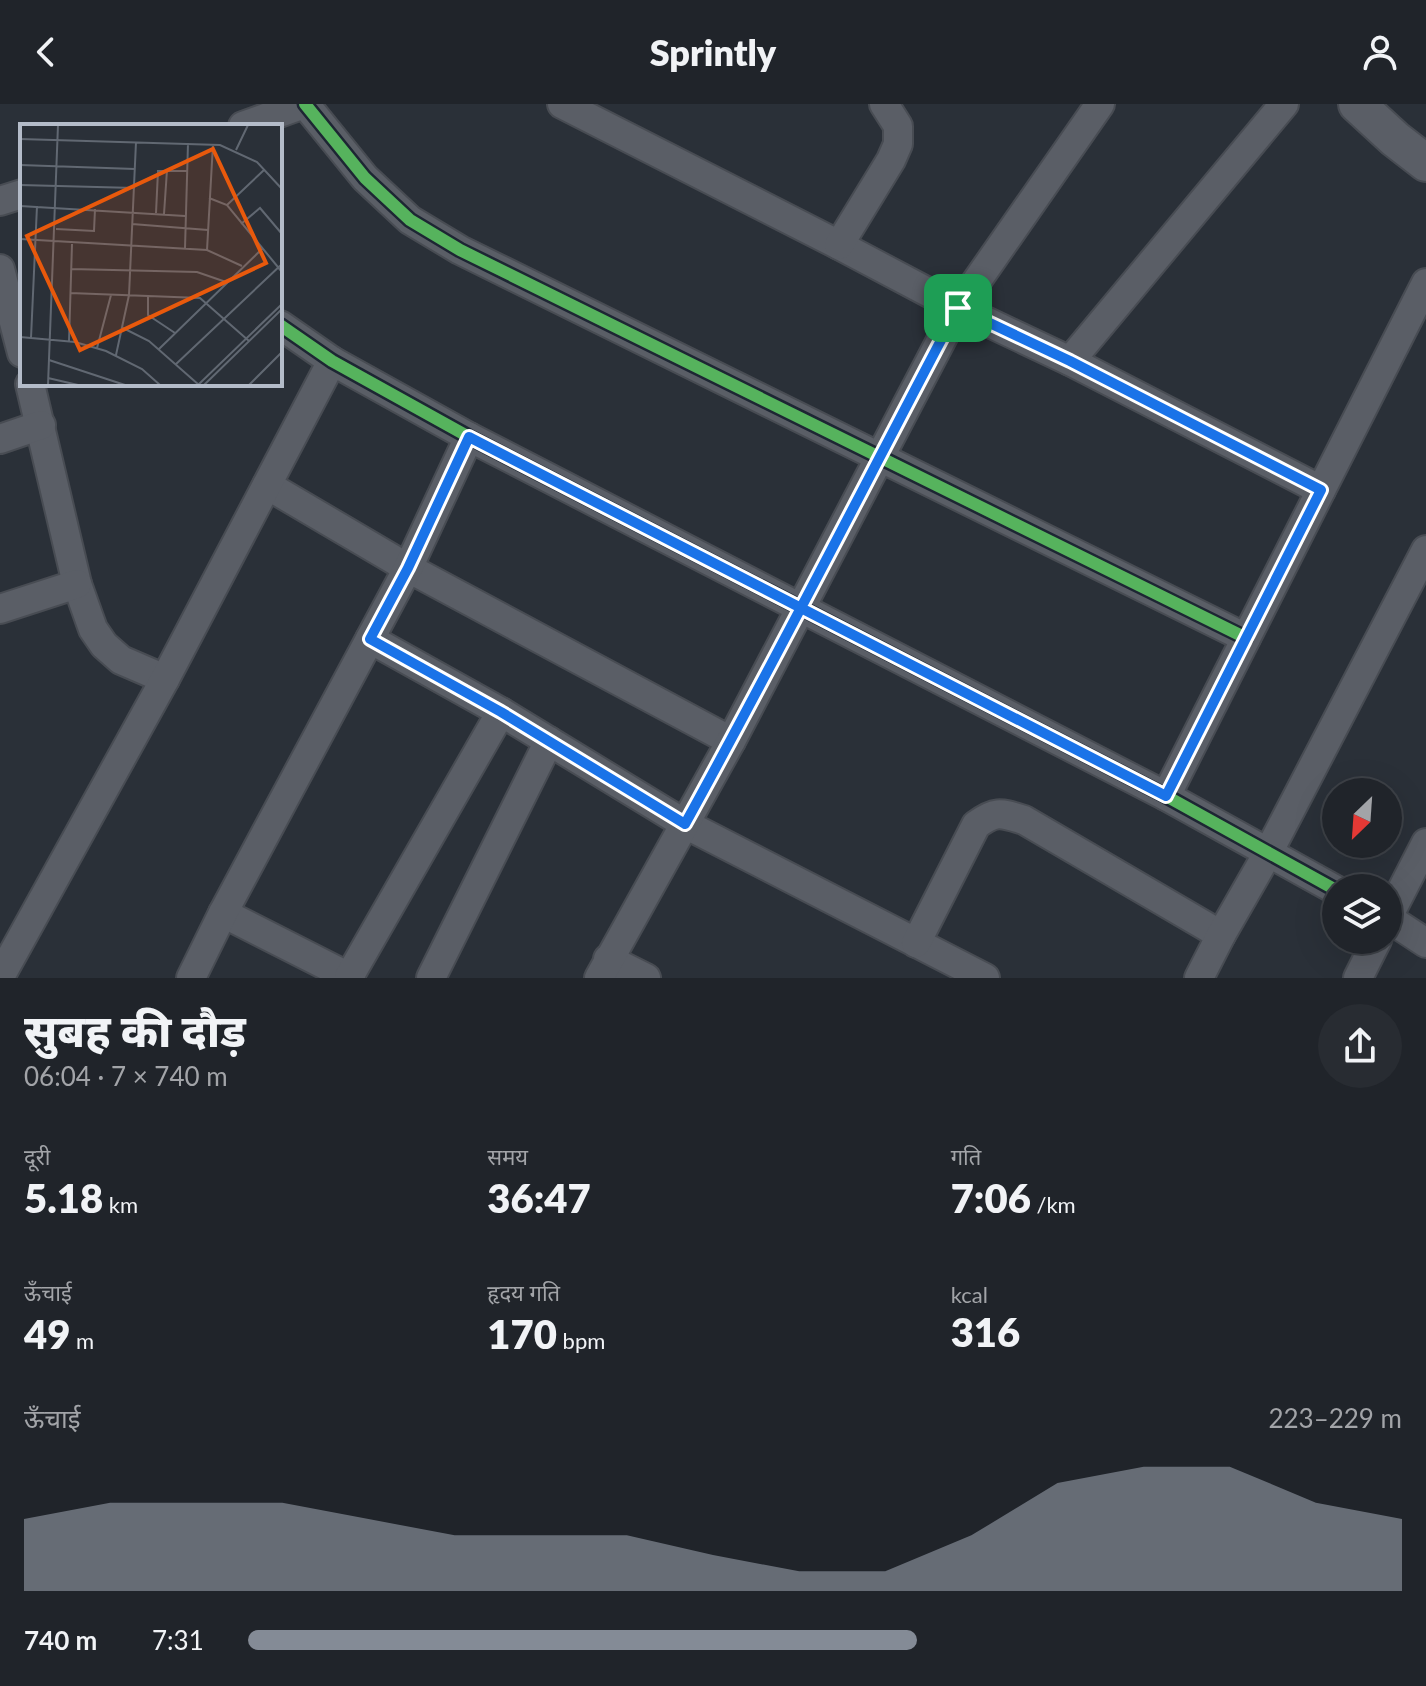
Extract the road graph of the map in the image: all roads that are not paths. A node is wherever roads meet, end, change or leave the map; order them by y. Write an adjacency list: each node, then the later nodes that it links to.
1 (304, 104): 7 (street); 23 (street)
2 (562, 104): 11 (street)
3 (884, 104): 11 (street)
4 (1284, 104): 18 (street)
5 (1357, 104): 8 (street)
6 (1091, 108): 14 (street)
7 (249, 124)
8 (1426, 163)
9 (20, 195): 10 (street)
10 (0, 201)
11 (839, 245): 14 (street)
12 (0, 269): 16 (street)
13 (1426, 283): 25 (street)
14 (958, 308): 18 (street); 23 (street)
15 (282, 326): 17 (street)
16 (20, 345)
17 (332, 361): 21 (street); 24 (street)
18 (1070, 361): 25 (street)
19 (31, 386): 20 (street)
20 (41, 425): 22 (street); 28 (street)
21 (469, 437): 27 (street); 29 (street)
22 (0, 439)
23 (879, 456): 29 (street); 31 (street)
24 (267, 485): 27 (street); 33 (street)
25 (1321, 490): 31 (street)
26 (1426, 550): 40 (street)
27 (408, 568): 32 (street); 36 (street)
28 (77, 584): 30 (street); 33 (street)
29 (800, 608): 36 (street); 37 (street)
30 (0, 609)
31 (1246, 638): 37 (street)
32 (370, 639): 34 (street); 43 (street)
33 (165, 679): 50 (street)
34 (501, 712): 35 (street); 52 (street)
35 (549, 741): 38 (street); 53 (street)
36 (731, 741): 38 (street)
37 (1166, 796): 40 (street)
38 (685, 824): 46 (street); 49 (street)
39 (1426, 843): 42 (street)
40 (1268, 853): 41 (street); 45 (street)
41 (1322, 882)
42 (1402, 890)
43 (223, 913): 51 (street); 52 (street)
44 (1402, 927): 47 (street)
45 (1221, 935): 46 (street); 56 (street)
46 (916, 943): 55 (street)
47 (1426, 943)
48 (1370, 954): 57 (street)
49 (604, 969): 54 (street)
50 (0, 977)
51 (191, 978)
52 (350, 978)
53 (431, 978)
54 (646, 978)
55 (985, 978)
56 (1199, 978)
57 (1358, 978)

